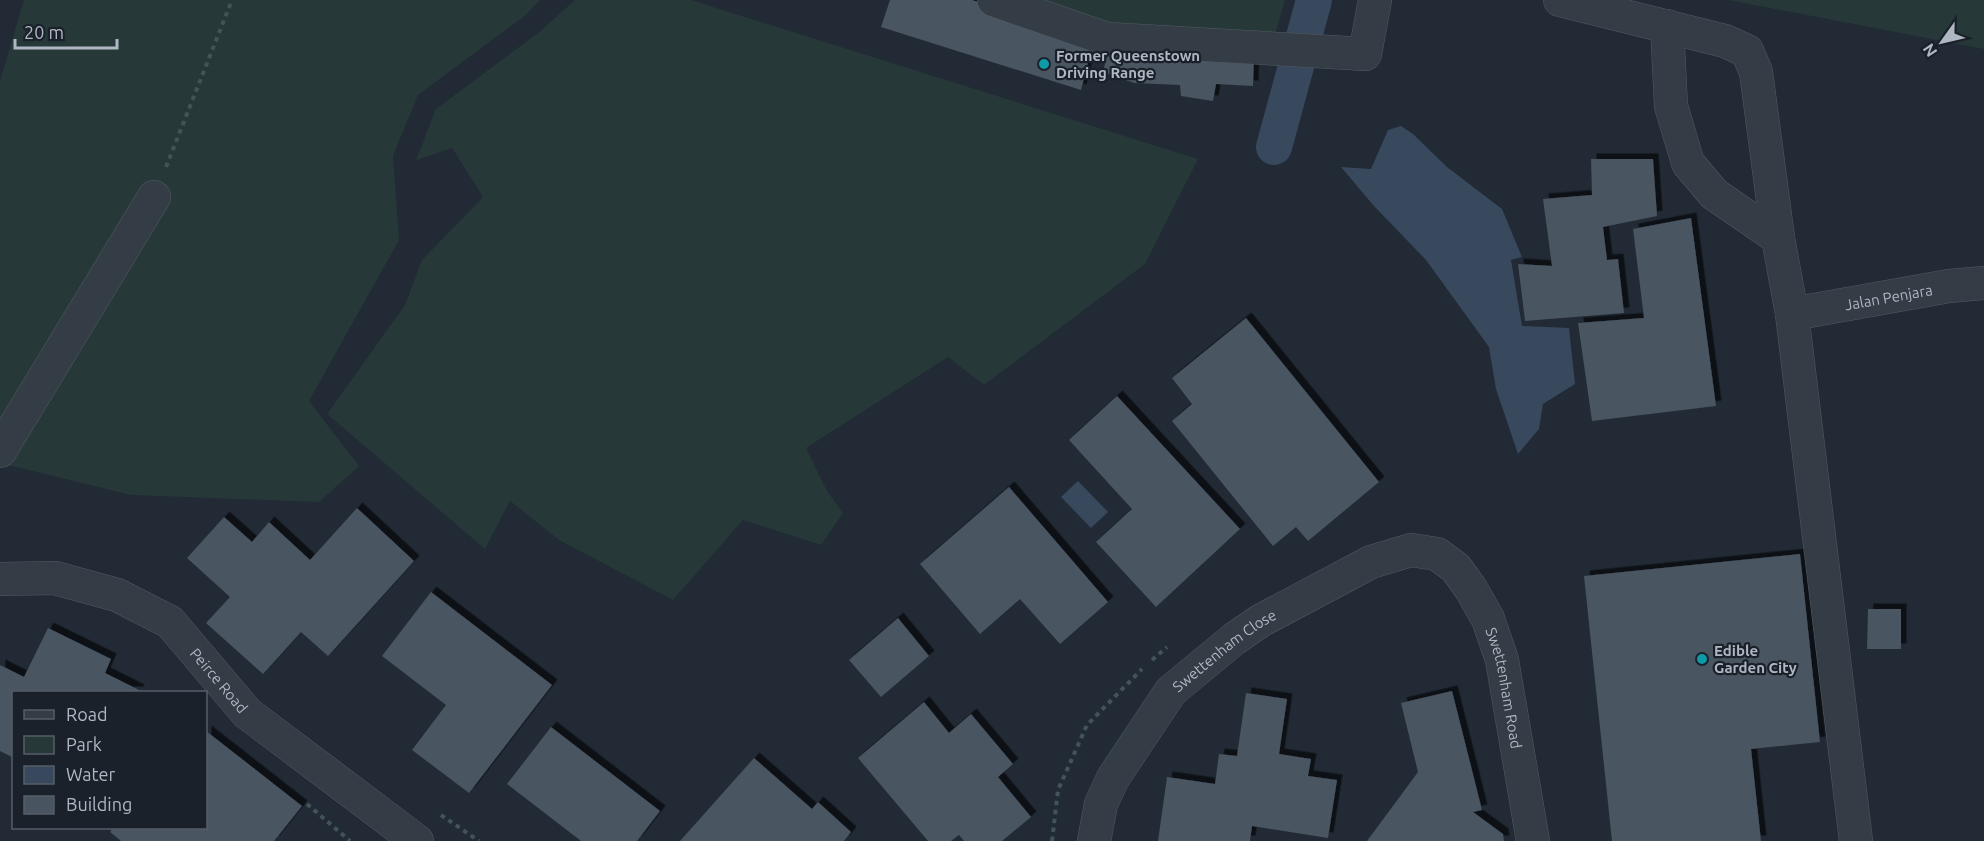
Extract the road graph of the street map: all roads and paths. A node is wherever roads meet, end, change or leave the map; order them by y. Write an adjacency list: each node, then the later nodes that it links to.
1 (232, 0): 6 (path)
2 (994, 0): 3 (street)
3 (1375, 0)
4 (1560, 0): 5 (street)
5 (1667, 26): 7 (street); 7 (street)
6 (154, 197): 10 (street)
7 (1778, 238): 9 (street)
8 (1984, 283): 9 (street, Jalan Penjara)
9 (1792, 314): 20 (street)
10 (0, 451)
11 (1437, 554): 18 (street, Swettenham Close); 19 (street, Swettenham Road)
12 (0, 579): 16 (street, Peirce Road)
13 (1169, 646): 14 (path)
14 (1151, 660)
15 (1143, 668): 17 (path)
16 (417, 841)
17 (1052, 841)
18 (1095, 841)
19 (1533, 841)
20 (1856, 841)

